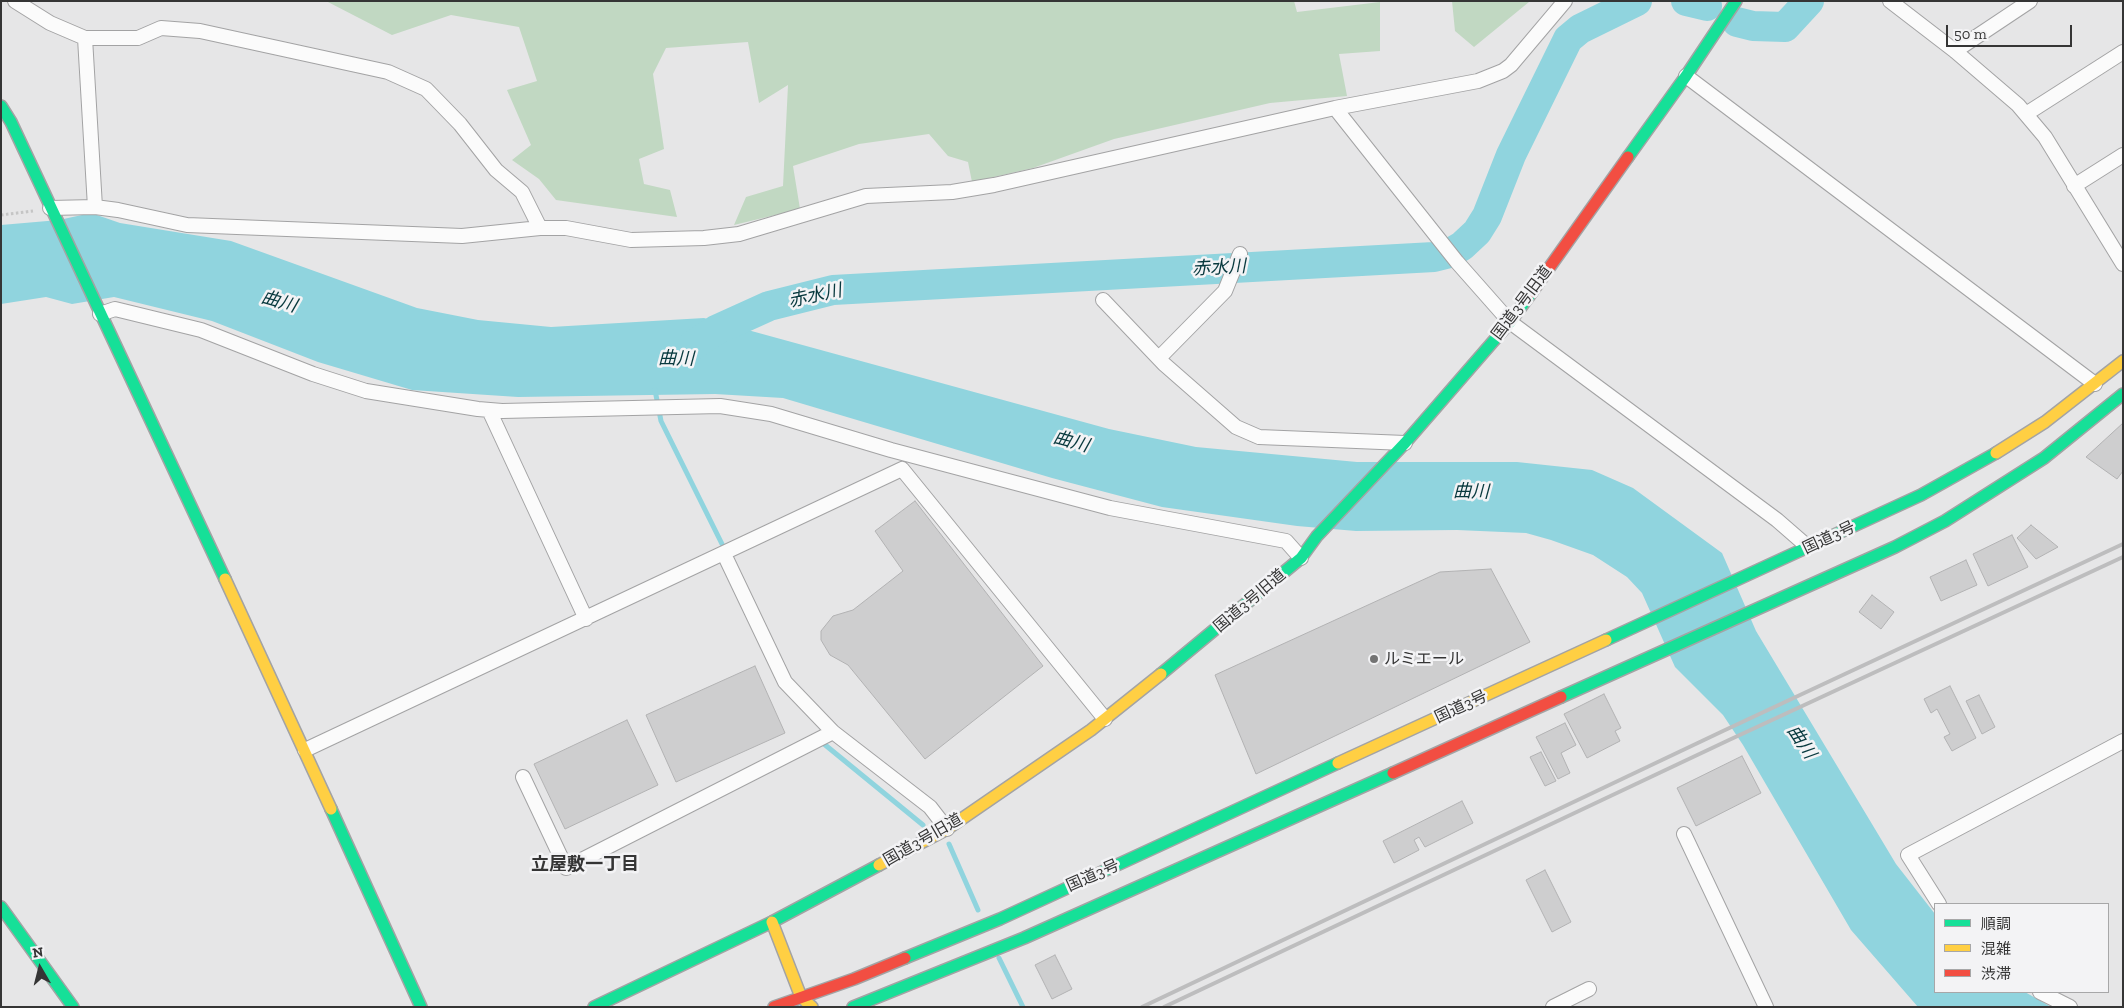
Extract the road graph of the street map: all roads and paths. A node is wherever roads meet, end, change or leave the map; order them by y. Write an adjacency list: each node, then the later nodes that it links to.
1 (15, 1): 6 (street)
2 (1564, 1): 11 (street)
3 (1736, 1): 9 (main road, 国道3号旧道)
4 (1890, 1): 7 (street)
5 (2030, 1): 7 (street)
6 (84, 38): 15 (street); 18 (street)
7 (1955, 51): 12 (street)
8 (2123, 52): 12 (street)
9 (1686, 76): 23 (main road, 国道3号旧道); 26 (street)
10 (1, 106): 16 (main road)
11 (1335, 108): 18 (street); 23 (street)
12 (2026, 114): 14 (street)
13 (2123, 155): 14 (street)
14 (2074, 186): 20 (street)
15 (95, 207): 16 (street); 18 (street)
16 (52, 212): 17 (path); 22 (main road)
17 (1, 215)
18 (540, 228)
19 (1240, 254): 24 (street)
20 (2123, 264)
21 (1103, 300): 24 (street)
22 (98, 311): 28 (street); 37 (main road)
23 (1510, 322): 29 (main road, 国道3号旧道); 30 (street)
24 (1159, 358): 29 (street)
25 (2123, 361): 26 (main road, 国道3号)
26 (2095, 384): 30 (main road, 国道3号)
27 (2123, 394): 52 (main road, 国道3号)
28 (489, 410): 32 (street); 33 (street)
29 (1405, 444): 32 (main road, 国道3号旧道)
30 (1808, 548): 46 (main road, 国道3号)
31 (724, 554): 33 (street); 34 (street); 35 (street)
32 (1301, 558): 34 (main road, 国道3号旧道)
33 (586, 619): 37 (street)
34 (1105, 719): 39 (main road, 国道3号旧道)
35 (833, 732): 38 (street); 39 (street)
36 (2123, 741): 41 (street)
37 (305, 750): 48 (main road)
38 (523, 777)
39 (946, 829): 43 (main road, 国道3号旧道)
40 (1684, 834): 54 (street)
41 (1938, 903)
42 (1, 907): 47 (main road)
43 (772, 922): 46 (main road); 49 (main road, 国道3号旧道)
44 (1589, 989): 53 (street)
45 (2042, 993): 55 (street)
46 (801, 997): 50 (main road, 国道3号); 51 (main road)
47 (73, 1007)
48 (421, 1007)
49 (594, 1007)
50 (774, 1007)
51 (812, 1007)
52 (853, 1007)
53 (1553, 1007)
54 (1766, 1007)
55 (2070, 1007)

